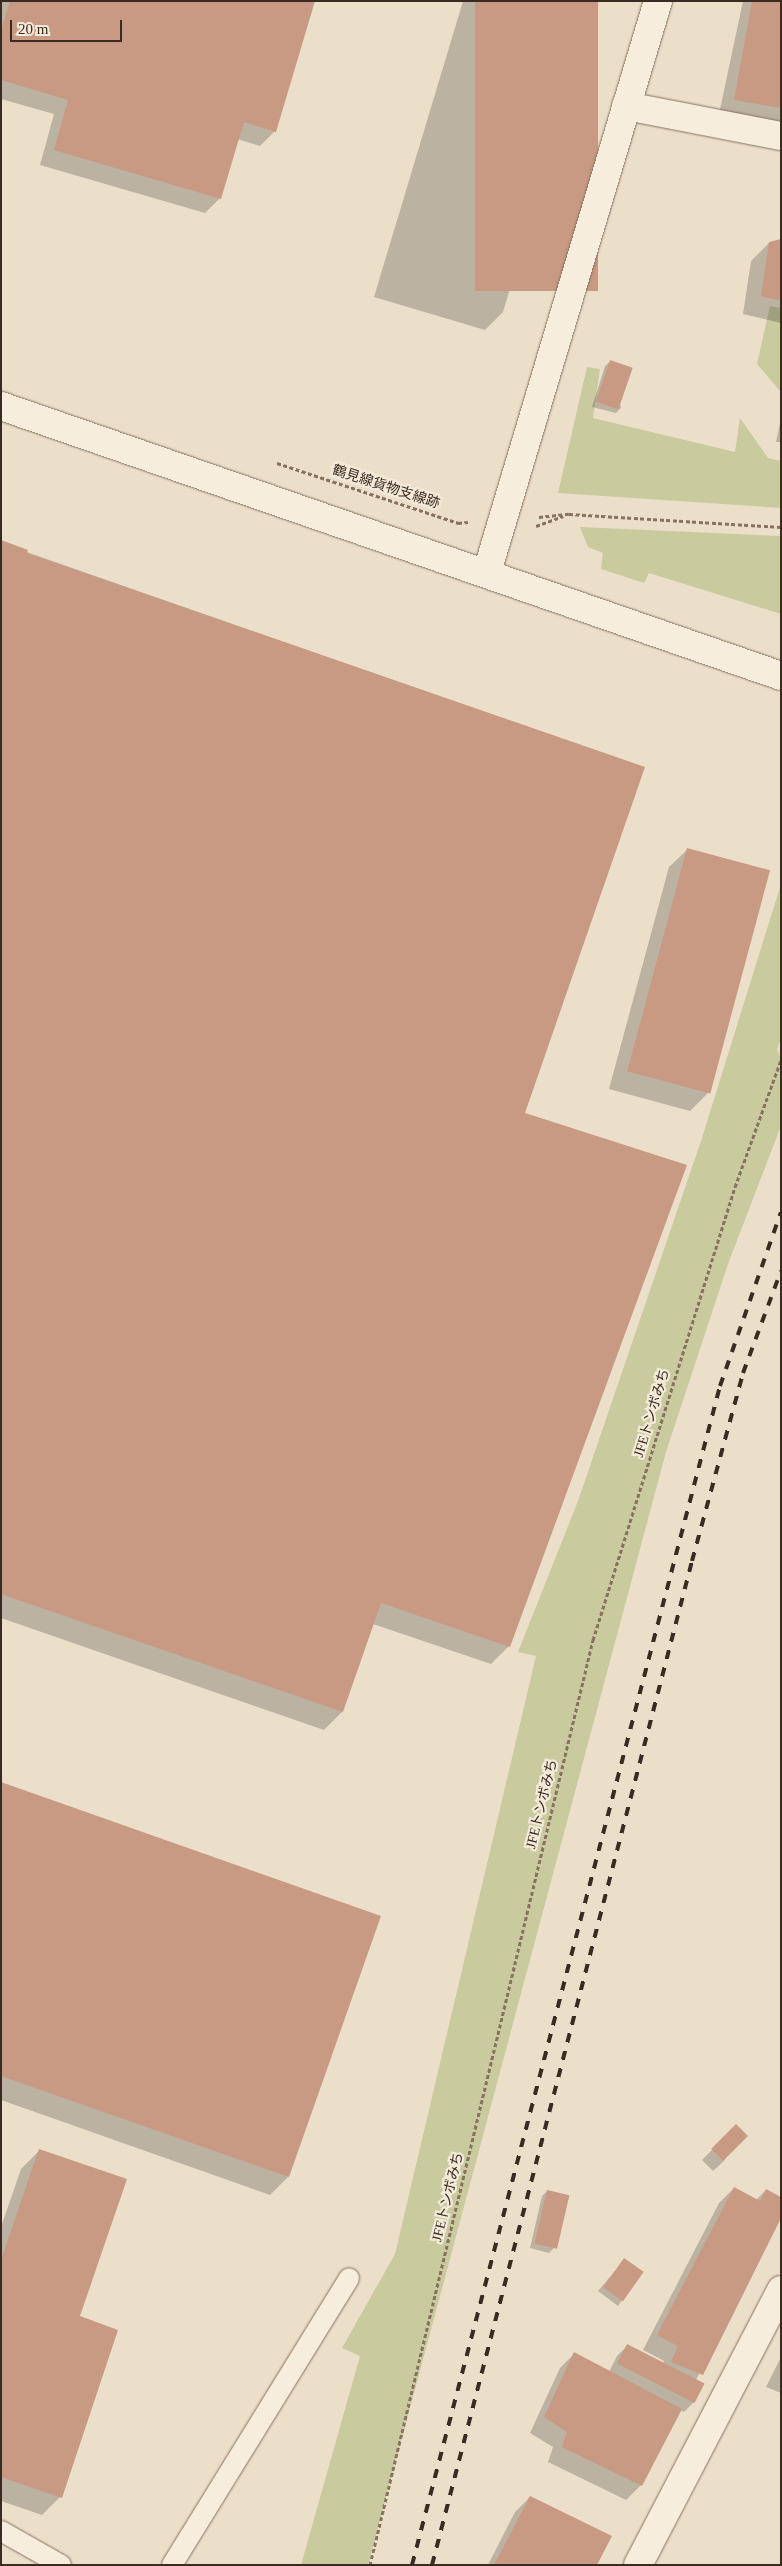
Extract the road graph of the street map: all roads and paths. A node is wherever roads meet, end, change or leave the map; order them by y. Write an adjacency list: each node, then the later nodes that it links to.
1 (658, 1): 2 (street)
2 (626, 106): 3 (street); 7 (street)
3 (781, 136)
4 (1, 406): 10 (street)
5 (270, 461): 7 (path, 鶴見線貨物支線跡)
6 (569, 514): 7 (path, 鶴見線貨物支線跡); 8 (path); 9 (path, 鶴見線貨物支線跡)
7 (503, 519): 10 (street)
8 (532, 527)
9 (781, 527)
10 (487, 572): 11 (street)
11 (781, 676)
12 (781, 1060): 18 (path, JFEトンボみち)
13 (349, 2278): 17 (lane)
14 (781, 2290): 19 (street)
15 (1, 2531): 16 (lane)
16 (61, 2565)
17 (172, 2565)
18 (370, 2565)
19 (638, 2565)

